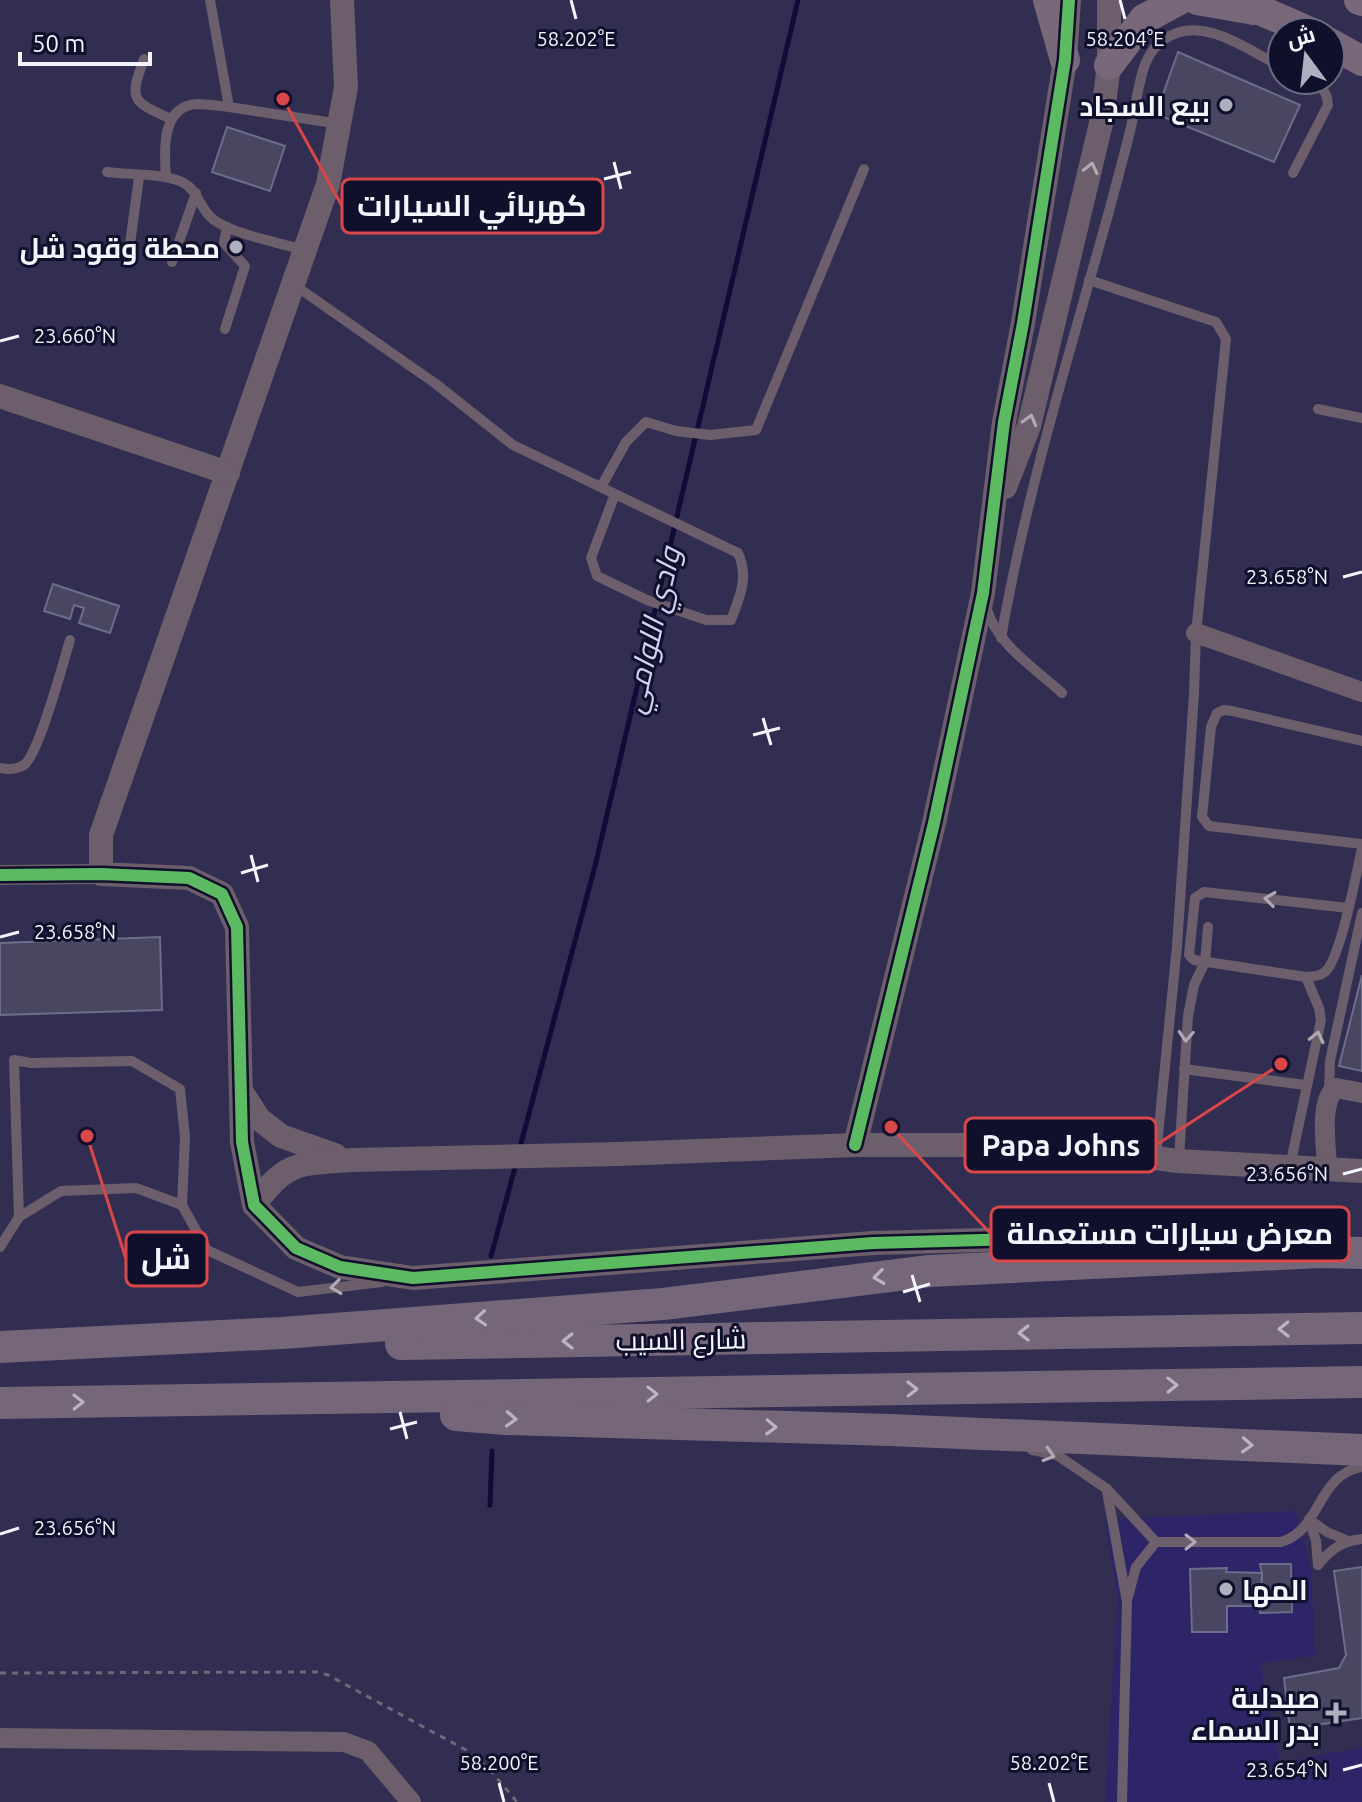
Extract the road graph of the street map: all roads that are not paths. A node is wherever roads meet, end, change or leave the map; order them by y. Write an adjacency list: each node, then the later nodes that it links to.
1 (210, 0): 16 (lane)
2 (342, 0): 18 (street)
3 (1048, 0): 13 (main road)
4 (1069, 0): 13 (street)
5 (1109, 0): 14 (street)
6 (1179, 0): 14 (main road)
7 (1197, 0): 9 (main road)
8 (1237, 0): 9 (main road)
9 (1272, 14): 10 (main road)
10 (1276, 16)
11 (144, 59): 17 (lane)
12 (1266, 59): 29 (lane)
13 (1065, 60): 38 (street)
14 (1109, 65): 38 (street, one-way to 14)
15 (1327, 96): 21 (lane)
16 (229, 107): 17 (lane); 18 (lane)
17 (171, 119): 23 (lane)
18 (341, 124): 27 (street)
19 (864, 169): 36 (lane)
20 (107, 172): 22 (lane)
21 (1293, 173)
22 (139, 177): 23 (lane); 26 (lane)
23 (166, 177): 24 (lane)
24 (196, 193): 25 (lane); 28 (lane)
25 (227, 227): 27 (lane); 31 (lane)
26 (130, 244)
27 (305, 250): 30 (street)
28 (172, 262)
29 (1089, 280): 40 (lane); 41 (lane)
30 (293, 283): 35 (street); 36 (lane)
31 (225, 329)
32 (0, 396): 35 (street)
33 (1318, 409): 34 (lane)
34 (1362, 418)
35 (228, 473): 48 (street)
36 (601, 487): 37 (lane)
37 (615, 494): 37 (lane)
38 (993, 519): 39 (street)
39 (983, 593): 41 (lane); 62 (street)
40 (1196, 633): 43 (street); 64 (lane)
41 (1001, 638): 44 (lane)
42 (70, 640): 46 (lane)
43 (1362, 692)
44 (1062, 693)
45 (1362, 741): 47 (lane)
46 (0, 768)
47 (1362, 846): 50 (lane)
48 (101, 874): 49 (street); 59 (street)
49 (0, 875)
50 (1348, 908): 53 (lane, one-way to 53); 54 (lane)
51 (1362, 913): 60 (lane)
52 (1208, 927): 53 (lane)
53 (1205, 962): 54 (lane); 57 (lane, one-way to 57)
54 (1306, 977): 58 (lane, one-way to 54)
55 (0, 1057): 56 (lane)
56 (14, 1060): 68 (lane); 70 (lane)
57 (1184, 1069): 58 (lane); 64 (lane)
58 (1305, 1085): 65 (lane)
59 (240, 1089): 63 (street); 69 (street)
60 (1329, 1093): 61 (street); 66 (street)
61 (1362, 1093)
62 (855, 1145): 63 (street); 64 (street)
63 (352, 1160): 69 (street)
64 (1167, 1160): 65 (street)
65 (1289, 1168): 66 (street)
66 (1327, 1170): 67 (street)
67 (1362, 1171)
68 (182, 1205): 70 (lane); 74 (lane, one-way to 68)
69 (254, 1205): 74 (street)
70 (19, 1217): 71 (lane)
71 (0, 1247)
72 (1320, 1252): 73 (highway); 74 (street); 76 (highway, one-way to 76)
73 (1362, 1253)
74 (413, 1278)
75 (1362, 1328): 76 (highway, شارع السيب, one-way to 76)
76 (0, 1349)
77 (1362, 1382): 78 (highway, شارع السيب, one-way to 77)
78 (294, 1400): 79 (highway, شارع السيب, one-way to 78); 80 (highway, one-way to 80)
79 (0, 1403)
80 (890, 1430): 81 (highway, one-way to 81); 83 (lane, one-way to 83)
81 (1362, 1450)
82 (1362, 1467): 84 (lane)
83 (1107, 1489): 87 (lane); 88 (lane)
84 (1309, 1519): 86 (lane); 86 (lane); 87 (lane, one-way to 84)
85 (1362, 1539): 86 (lane)
86 (1346, 1540)
87 (1156, 1542): 88 (lane)
88 (1127, 1602): 91 (lane)
89 (0, 1738): 90 (street)
90 (411, 1802)
91 (1122, 1802)

